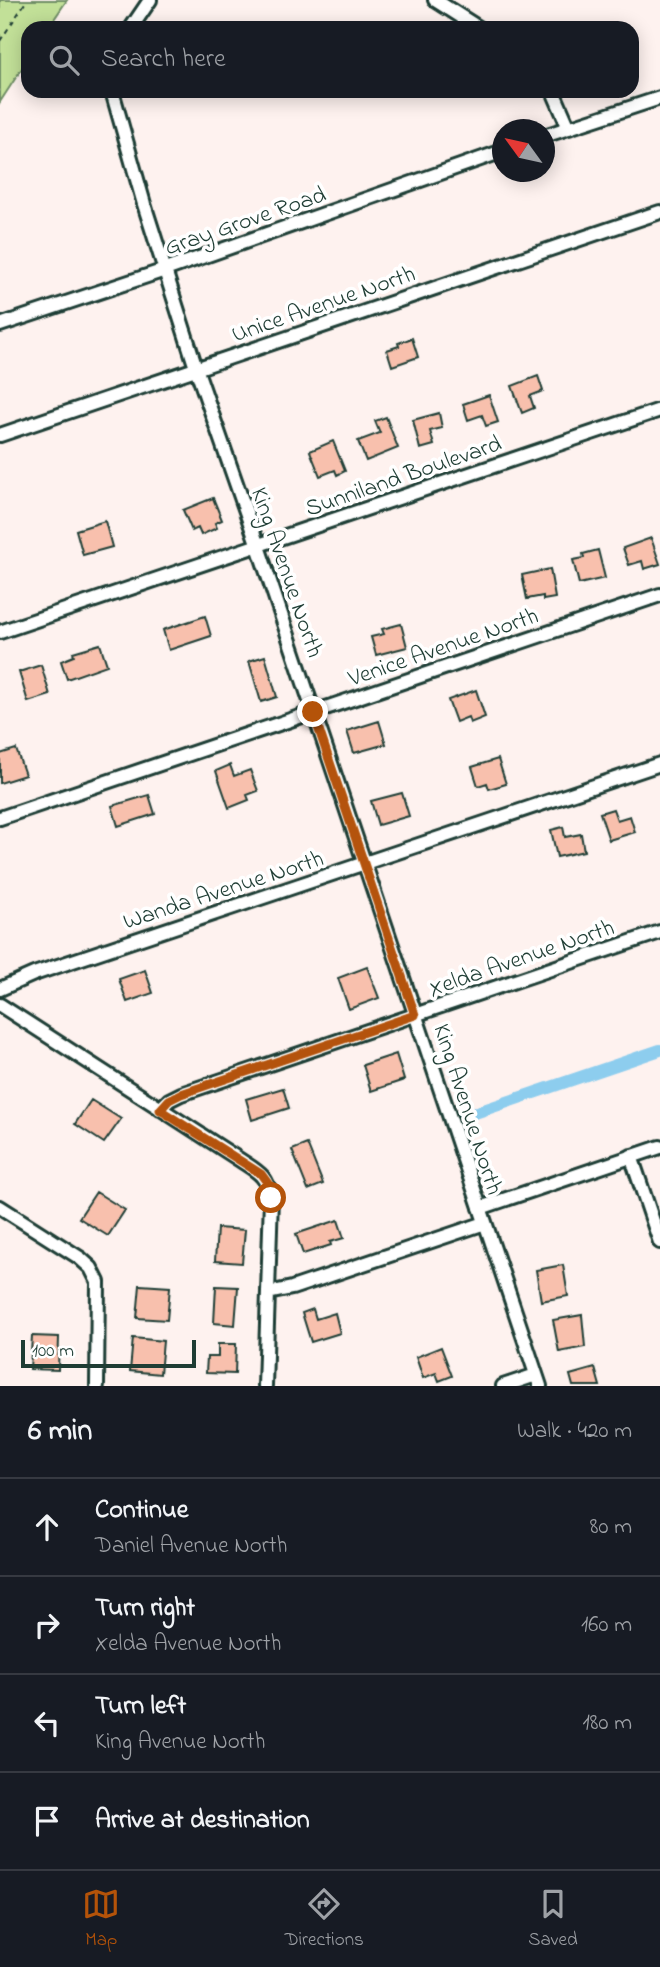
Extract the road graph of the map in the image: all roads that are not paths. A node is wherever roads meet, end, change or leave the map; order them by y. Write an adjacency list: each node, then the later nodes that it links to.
1 (150, 0): 3 (street)
2 (435, 0): 4 (street)
3 (136, 21)
4 (467, 21)
5 (112, 98): 12 (street, King Avenue North)
6 (556, 98): 8 (street)
7 (660, 99): 8 (street)
8 (569, 128): 9 (street)
9 (555, 132)
10 (492, 155): 12 (street, Gray Grove Road)
11 (660, 212): 14 (street, Unice Avenue North)
12 (165, 270): 13 (street, Gray Grove Road); 14 (street, King Avenue North)
13 (0, 326)
14 (196, 368): 16 (street, Unice Avenue North); 17 (street, King Avenue North)
15 (660, 411): 17 (street, Sunniland Boulevard)
16 (0, 435)
17 (258, 546): 19 (street, Sunniland Boulevard); 20 (street, King Avenue North)
18 (660, 595): 20 (street, Venice Avenue North)
19 (0, 632)
20 (313, 712): 22 (street, Venice Avenue North); 23 (street, King Avenue North)
21 (660, 764): 23 (street, Wanda Avenue North)
22 (0, 818)
23 (365, 864): 25 (street, Wanda Avenue North); 27 (street, King Avenue North)
24 (660, 932): 27 (street, Xelda Avenue North)
25 (0, 989)
26 (0, 1005): 28 (street)
27 (415, 1015): 28 (street, Xelda Avenue North); 32 (street, King Avenue North)
28 (160, 1110): 35 (street)
29 (660, 1147): 30 (street)
30 (631, 1156): 32 (street); 34 (street)
31 (0, 1207): 37 (street)
32 (480, 1208): 33 (street, King Avenue North)
33 (485, 1223): 35 (street); 36 (street, King Avenue North)
34 (660, 1242)
35 (268, 1293): 38 (street)
36 (538, 1380): 39 (street)
37 (97, 1386)
38 (265, 1386)
39 (503, 1386)

